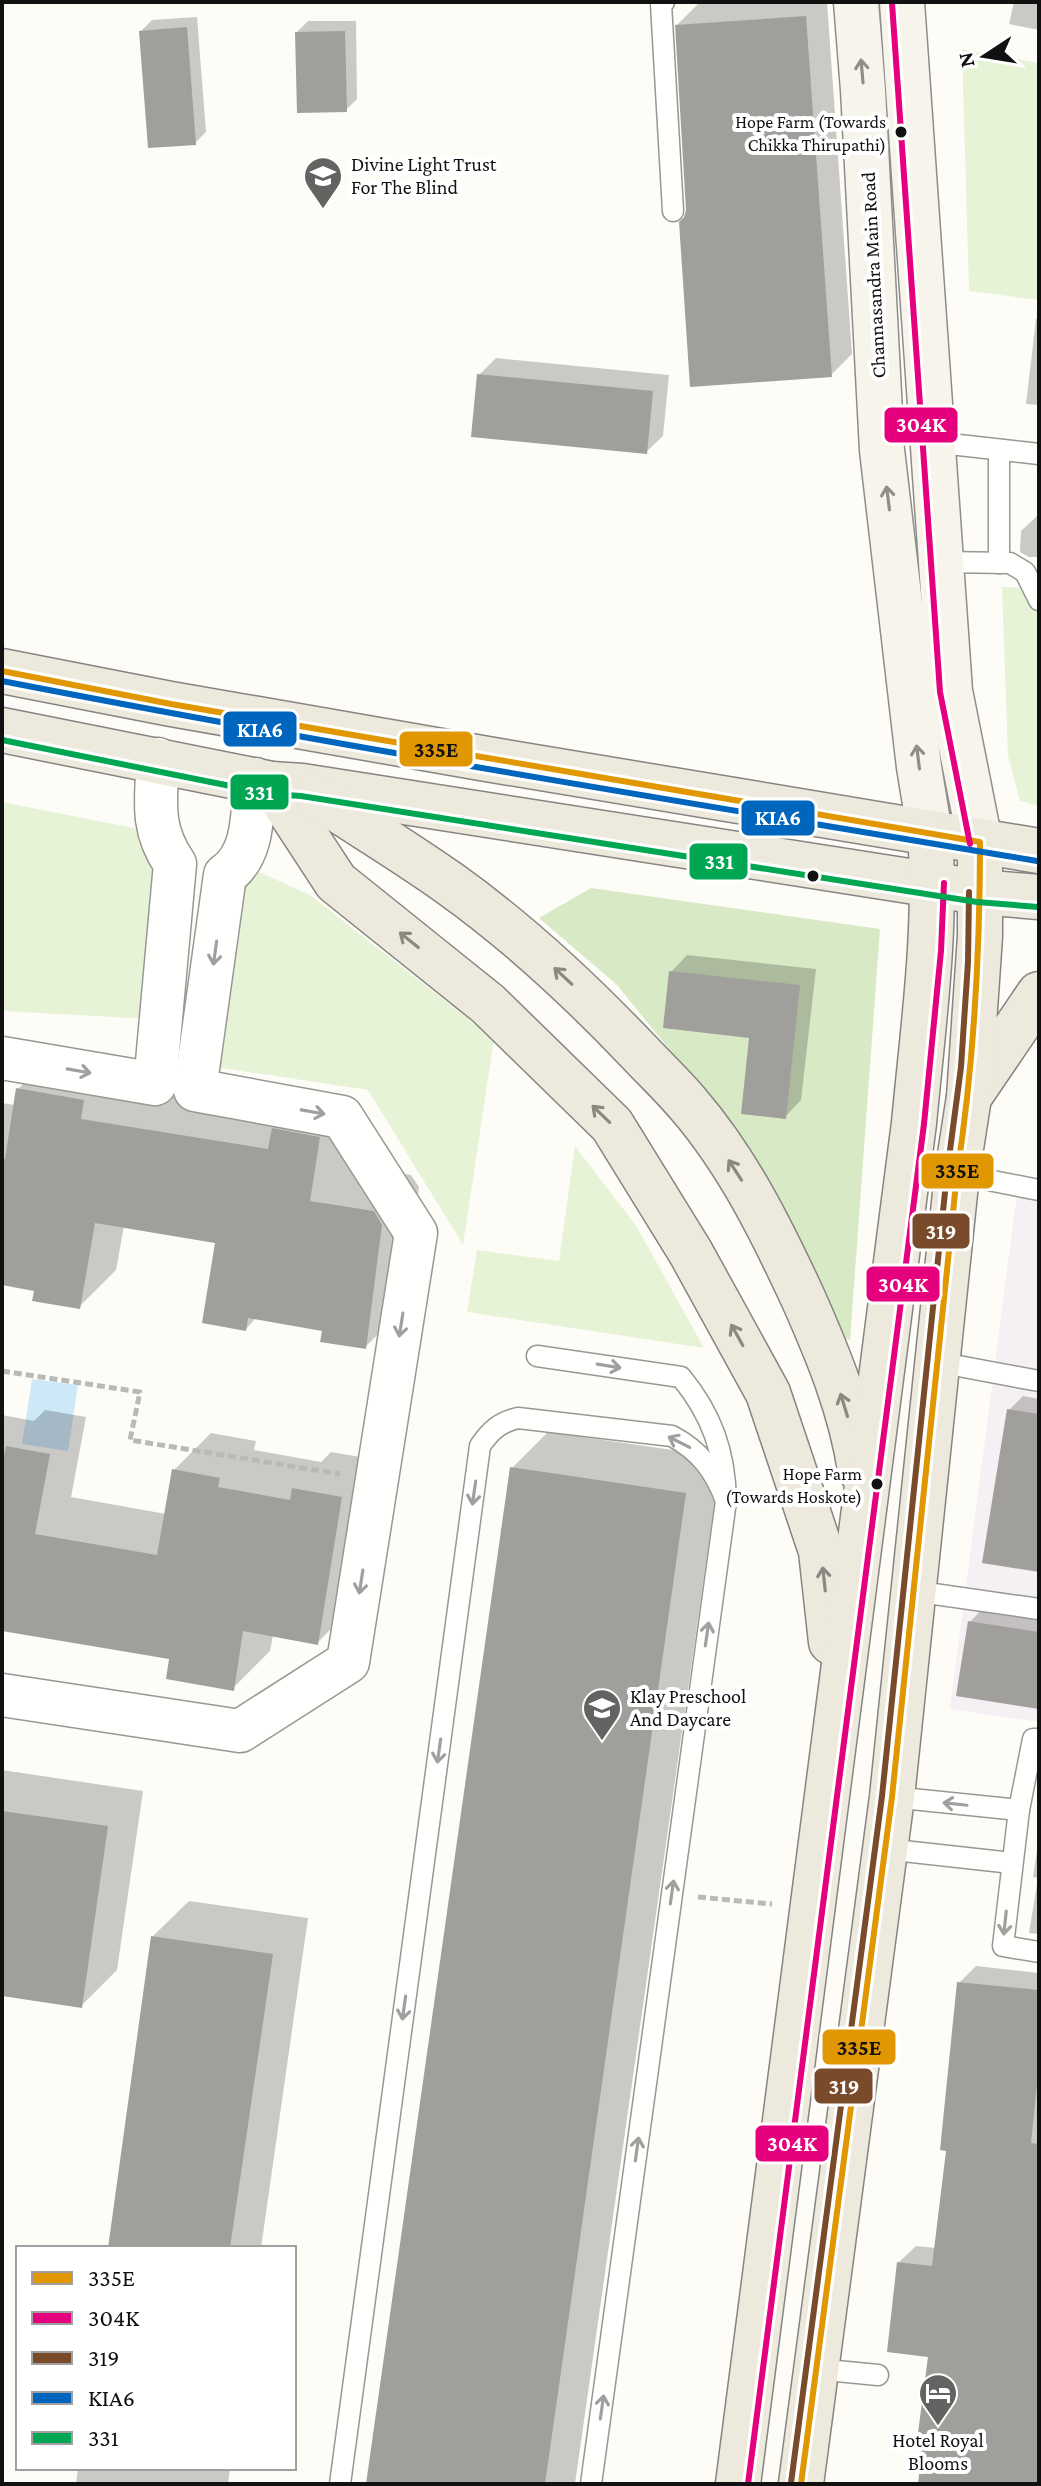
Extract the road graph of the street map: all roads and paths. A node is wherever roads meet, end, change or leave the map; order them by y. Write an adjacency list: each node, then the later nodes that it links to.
1 (664, 2): 4 (lane)
2 (856, 2): 15 (main road, Channasandra Main Road, one-way to 2)
3 (902, 2): 5 (main road)
4 (673, 211)
5 (932, 442): 6 (lane); 8 (main road)
6 (999, 450): 7 (lane); 9 (lane)
7 (1039, 454)
8 (941, 562): 9 (lane); 16 (main road)
9 (999, 563): 10 (lane)
10 (1039, 600)
11 (2, 671): 15 (main road)
12 (2, 730): 13 (main road)
13 (158, 759): 14 (main road); 18 (street)
14 (276, 783): 19 (street); 20 (main road); 35 (main road, one-way to 14); 39 (main road, one-way to 14)
15 (930, 834): 16 (main road); 20 (main road)
16 (980, 842): 17 (main road); 21 (main road)
17 (1039, 851)
18 (175, 864): 19 (street); 25 (street)
19 (225, 875): 25 (street, one-way to 25)
20 (934, 883): 21 (main road); 35 (main road)
21 (979, 892): 22 (main road); 26 (main road)
22 (1039, 897)
23 (1039, 994): 26 (main road)
24 (2, 1058): 25 (street, one-way to 25)
25 (175, 1087): 33 (street, one-way to 33)
26 (969, 1097): 27 (main road)
27 (957, 1174): 28 (lane); 30 (main road)
28 (1039, 1190)
29 (537, 1356): 34 (lane, one-way to 34)
30 (937, 1362): 32 (lane); 36 (main road)
31 (2, 1371): 33 (path)
32 (1039, 1381)
33 (377, 1480): 38 (street, one-way to 38)
34 (726, 1501): 45 (lane, one-way to 34); 54 (lane, one-way to 54)
35 (865, 1508): 39 (main road)
36 (913, 1591): 37 (lane); 41 (main road)
37 (1039, 1609)
38 (2, 1695)
39 (839, 1712): 48 (main road)
40 (1039, 1739): 42 (lane)
41 (892, 1797): 42 (lane, one-way to 41); 43 (main road)
42 (1019, 1810): 44 (lane)
43 (885, 1849): 44 (lane); 49 (main road)
44 (1012, 1863): 47 (lane, one-way to 47)
45 (672, 1895): 46 (path); 55 (lane, one-way to 45)
46 (777, 1904)
47 (1039, 1952)
48 (785, 2118): 49 (main road); 50 (main road)
49 (848, 2125): 51 (main road)
50 (774, 2202): 51 (main road); 56 (main road)
51 (837, 2211): 52 (main road)
52 (816, 2369): 53 (lane); 57 (main road)
53 (878, 2375)
54 (340, 2484)
55 (591, 2484)
56 (738, 2484)
57 (801, 2484)

